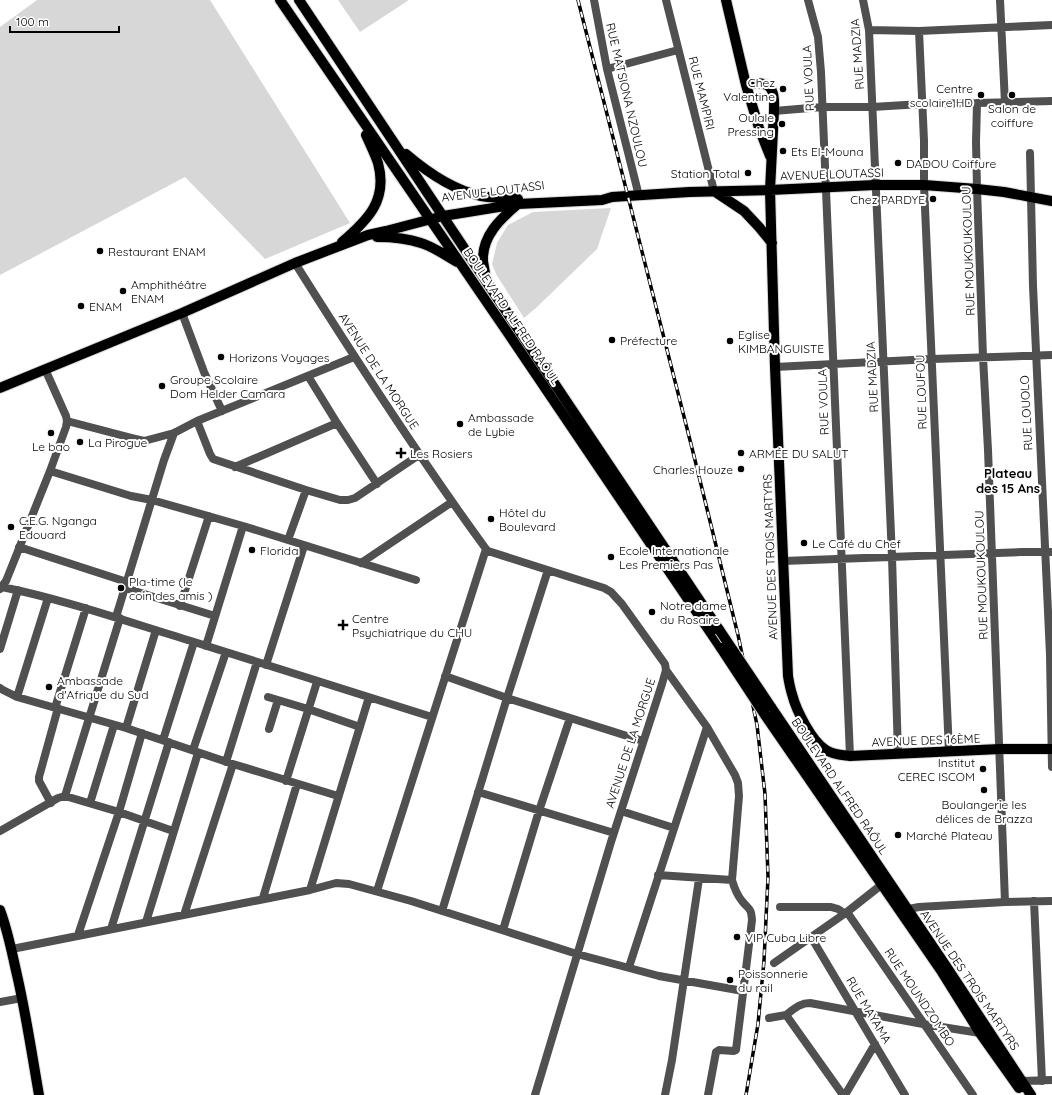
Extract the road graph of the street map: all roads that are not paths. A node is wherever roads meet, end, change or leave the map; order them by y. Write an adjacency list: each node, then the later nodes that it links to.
1 (280, 0): 23 (main road, BOULEVARD ALFRED RAÔUL)
2 (299, 0): 24 (main road)
3 (594, 0): 14 (street, RUE MATSIONA NZOULOU)
4 (666, 0): 13 (street, RUE MAMPIRI)
5 (726, 0): 15 (main road, AVENUE DES TROIS MARTYRS)
6 (808, 0): 20 (street, RUE VOULA)
7 (863, 0): 11 (street, RUE MADZIA)
8 (1000, 0): 10 (street)
9 (1052, 25): 10 (street)
10 (1000, 27): 12 (street); 18 (street)
11 (869, 30): 12 (street); 21 (street, RUE MADZIA)
12 (919, 31): 19 (street, RUE LOUFOU)
13 (678, 50): 14 (street); 32 (street, RUE MAMPIRI)
14 (607, 69): 33 (street, RUE MATSIONA NZOULOU)
15 (746, 85): 22 (main road, AVENUE DES TROIS MARTYRS); 26 (main road, AVENUE DES TROIS MARTYRS)
16 (1052, 101): 18 (street)
17 (977, 103): 18 (street); 19 (street); 30 (street, RUE MOUKOUKOULOU)
18 (1005, 103)
19 (922, 104): 21 (street); 28 (street, RUE LOUFOU)
20 (822, 107): 21 (street); 22 (street); 29 (street, RUE VOULA)
21 (872, 107): 27 (street, RUE MADZIA)
22 (774, 111): 26 (main road, AVENUE DES TROIS MARTYRS)
23 (358, 114): 38 (main road, BOULEVARD ALFRED RAÔUL); 41 (main road)
24 (394, 143): 35 (main road); 37 (main road)
25 (1030, 154): 34 (street, RUE LOUOLO)
26 (771, 160): 31 (main road, AVENUE DES TROIS MARTYRS)
27 (875, 185): 28 (main road, AVENUE LOUTASSI); 29 (main road, AVENUE LOUTASSI); 51 (street, RUE MADZIA)
28 (924, 185): 30 (main road, AVENUE LOUTASSI); 50 (street, RUE LOUFOU)
29 (826, 187): 31 (main road, AVENUE LOUTASSI); 52 (street, RUE VOULA)
30 (977, 189): 34 (main road, AVENUE LOUTASSI); 49 (street, RUE MOUKOUKOULOU)
31 (770, 190): 32 (main road, AVENUE LOUTASSI); 40 (main road, AVENUE DES TROIS MARTYRS)
32 (714, 191): 33 (main road, AVENUE LOUTASSI); 40 (main road)
33 (638, 196): 35 (main road, AVENUE LOUTASSI)
34 (1031, 197): 36 (main road, AVENUE LOUTASSI); 47 (street, RUE LOUOLO)
35 (518, 202): 37 (main road, AVENUE LOUTASSI); 44 (main road)
36 (1052, 202)
37 (441, 213): 38 (main road, AVENUE LOUTASSI); 44 (main road)
38 (427, 216): 39 (main road, AVENUE LOUTASSI); 43 (main road, BOULEVARD ALFRED RAÔUL)
39 (362, 237): 41 (main road, AVENUE LOUTASSI); 43 (main road)
40 (772, 243): 53 (main road, AVENUE DES TROIS MARTYRS)
41 (334, 248): 42 (main road, AVENUE LOUTASSI)
42 (295, 263): 45 (main road, AVENUE LOUTASSI); 48 (street, AVENUE DE LA MORGUE)
43 (460, 264): 110 (main road, BOULEVARD ALFRED RAÔUL, bridge)
44 (486, 282): 110 (main road, bridge)
45 (182, 313): 54 (main road, AVENUE LOUTASSI); 57 (street)
46 (1052, 355): 47 (street)
47 (1036, 356): 49 (street); 75 (street, RUE LOUOLO)
48 (354, 357): 55 (street); 62 (street, AVENUE DE LA MORGUE)
49 (983, 358): 50 (street); 76 (street, RUE MOUKOUKOULOU)
50 (932, 359): 51 (street); 77 (street, RUE LOUFOU)
51 (883, 362): 52 (street); 78 (street, RUE MADZIA)
52 (834, 364): 53 (street); 79 (street, RUE VOULA)
53 (776, 367): 80 (main road, AVENUE DES TROIS MARTYRS)
54 (45, 369): 56 (main road, AVENUE LOUTASSI); 58 (street)
55 (308, 376): 57 (street); 60 (street)
56 (0, 388)
57 (222, 411): 59 (street)
58 (67, 421): 61 (street); 64 (street)
59 (197, 421): 61 (street); 63 (street)
60 (337, 423): 63 (street); 65 (street)
61 (174, 433): 67 (street)
62 (419, 455): 65 (street); 68 (street, AVENUE DE LA MORGUE)
63 (235, 467): 66 (street)
64 (50, 471): 67 (street); 73 (street)
65 (376, 484): 66 (street)
66 (306, 490): 71 (street)
67 (152, 500): 69 (street); 84 (street)
68 (452, 502): 74 (street, AVENUE DE LA MORGUE); 81 (street)
69 (209, 516): 70 (street); 88 (street)
70 (243, 526): 71 (street); 90 (street)
71 (288, 540): 72 (street)
72 (304, 546): 81 (street); 98 (street)
73 (19, 547): 84 (street); 85 (street)
74 (486, 549): 82 (street, AVENUE DE LA MORGUE); 100 (street)
75 (1049, 552): 76 (street); 123 (street, RUE LOUOLO)
76 (992, 554): 77 (street); 124 (street, RUE MOUKOUKOULOU)
77 (940, 556): 78 (street); 126 (street, RUE LOUFOU)
78 (892, 557): 79 (street); 127 (street, RUE MADZIA)
79 (841, 559): 80 (street); 128 (street, RUE VOULA)
80 (783, 561): 119 (main road, AVENUE DES TROIS MARTYRS)
81 (362, 563): 83 (street)
82 (548, 570): 99 (street, AVENUE DE LA MORGUE); 106 (street)
83 (416, 580)
84 (126, 585): 88 (street); 91 (street)
85 (1, 588): 86 (street)
86 (18, 590): 87 (street); 95 (street)
87 (48, 598): 89 (street); 103 (street)
88 (180, 606): 90 (street)
89 (86, 608): 91 (street); 108 (street)
90 (215, 616): 94 (street)
91 (118, 618): 92 (street); 112 (street)
92 (156, 630): 93 (street); 117 (street)
93 (194, 642): 94 (street); 121 (street)
94 (206, 646): 96 (street)
95 (0, 649)
96 (226, 652): 97 (street); 125 (street)
97 (257, 662): 98 (street); 129 (street)
98 (266, 665): 101 (street)
99 (666, 670): 116 (street); 122 (street, AVENUE DE LA MORGUE)
100 (445, 676): 106 (street); 111 (street)
101 (317, 682): 105 (street); 109 (street)
102 (0, 688): 103 (street)
103 (17, 697): 108 (street)
104 (268, 697): 107 (street)
105 (369, 697): 111 (street); 115 (street)
106 (507, 698): 113 (street); 133 (street)
107 (278, 700): 109 (street); 118 (street)
108 (57, 708): 112 (street); 136 (street)
109 (308, 709): 115 (street); 131 (street)
110 (768, 711): 149 (main road, BOULEVARD ALFRED RAÔUL)
111 (432, 717): 151 (street)
112 (89, 718): 114 (street); 134 (street)
113 (570, 718): 122 (street); 138 (street)
114 (114, 725): 117 (street); 137 (street)
115 (360, 727): 135 (street)
116 (707, 727): 142 (street); 148 (street)
117 (126, 728): 120 (street)
118 (269, 729)
119 (810, 732): 128 (main road, AVENUE DES 16ÈME)
120 (142, 733): 121 (street); 140 (street)
121 (166, 741): 125 (street); 141 (street)
122 (643, 742): 139 (street, AVENUE DE LA MORGUE)
123 (1052, 749): 124 (main road, AVENUE DES 16ÈME); 130 (street, RUE LOUOLO)
124 (1000, 750): 126 (main road, AVENUE DES 16ÈME); 155 (street, RUE MOUKOUKOULOU)
125 (196, 752): 129 (street); 143 (street)
126 (949, 752): 127 (main road, AVENUE DES 16ÈME)
127 (898, 754): 128 (main road, AVENUE DES 16ÈME)
128 (850, 756)
129 (230, 763): 131 (street); 161 (street)
130 (1052, 767)
131 (286, 781): 132 (street)
132 (297, 784): 135 (street); 152 (street)
133 (478, 792): 138 (street); 159 (street)
134 (65, 796): 136 (street); 137 (street)
135 (338, 796): 150 (street)
136 (51, 803): 144 (street)
137 (90, 803): 140 (street)
138 (539, 811): 145 (street); 164 (street)
139 (621, 811): 142 (street); 145 (street, AVENUE DE LA MORGUE)
140 (119, 812): 141 (street); 165 (street)
141 (145, 820): 143 (street); 163 (street)
142 (674, 828): 146 (street)
143 (173, 831): 162 (street)
144 (0, 832)
145 (614, 833): 168 (street, AVENUE DE LA MORGUE)
146 (658, 875): 147 (street); 170 (street)
147 (699, 879): 148 (street); 171 (street)
148 (732, 880): 172 (street)
149 (884, 883): 158 (main road, AVENUE DES TROIS MARTYRS); 160 (street)
150 (310, 890): 151 (street); 152 (street)
151 (377, 891): 159 (street)
152 (263, 898): 161 (street)
153 (1034, 901): 154 (street); 155 (street); 181 (street)
154 (1052, 901)
155 (1005, 902): 158 (street)
156 (780, 907): 160 (street)
157 (0, 910): 167 (main road)
158 (903, 910): 179 (main road, AVENUE DES TROIS MARTYRS); 183 (main road, AVENUE DES TROIS MARTYRS)
159 (442, 911): 164 (street)
160 (846, 912): 166 (street); 178 (street, RUE MOUNDZOMBO)
161 (184, 915): 162 (street)
162 (146, 922): 163 (street)
163 (111, 929): 165 (street)
164 (504, 930): 168 (street)
165 (78, 935): 167 (street)
166 (812, 937): 169 (street); 175 (street, RUE MAYAMA)
167 (12, 949): 173 (main road)
168 (577, 954): 170 (street); 185 (street, AVENUE DE LA MORGUE)
169 (774, 962)
170 (629, 967): 171 (street)
171 (684, 980): 172 (street); 186 (street)
172 (743, 991): 187 (street)
173 (22, 998): 174 (street); 184 (main road)
174 (0, 1002)
175 (856, 1011): 176 (street); 178 (street); 180 (street, RUE MAYAMA)
176 (786, 1015): 177 (street); 188 (street)
177 (769, 1018)
178 (923, 1024): 179 (street); 190 (street, RUE MOUNDZOMBO)
179 (980, 1033): 191 (main road, AVENUE DES TROIS MARTYRS)
180 (875, 1044): 188 (street); 189 (street, RUE MAYAMA)
181 (1042, 1080): 182 (street); 183 (street)
182 (1052, 1080)
183 (1022, 1081): 192 (main road, AVENUE DES TROIS MARTYRS)
184 (39, 1095)
185 (535, 1095)
186 (665, 1095)
187 (708, 1095)
188 (844, 1095)
189 (905, 1095)
190 (973, 1095)
191 (1023, 1095)
192 (1031, 1095)

